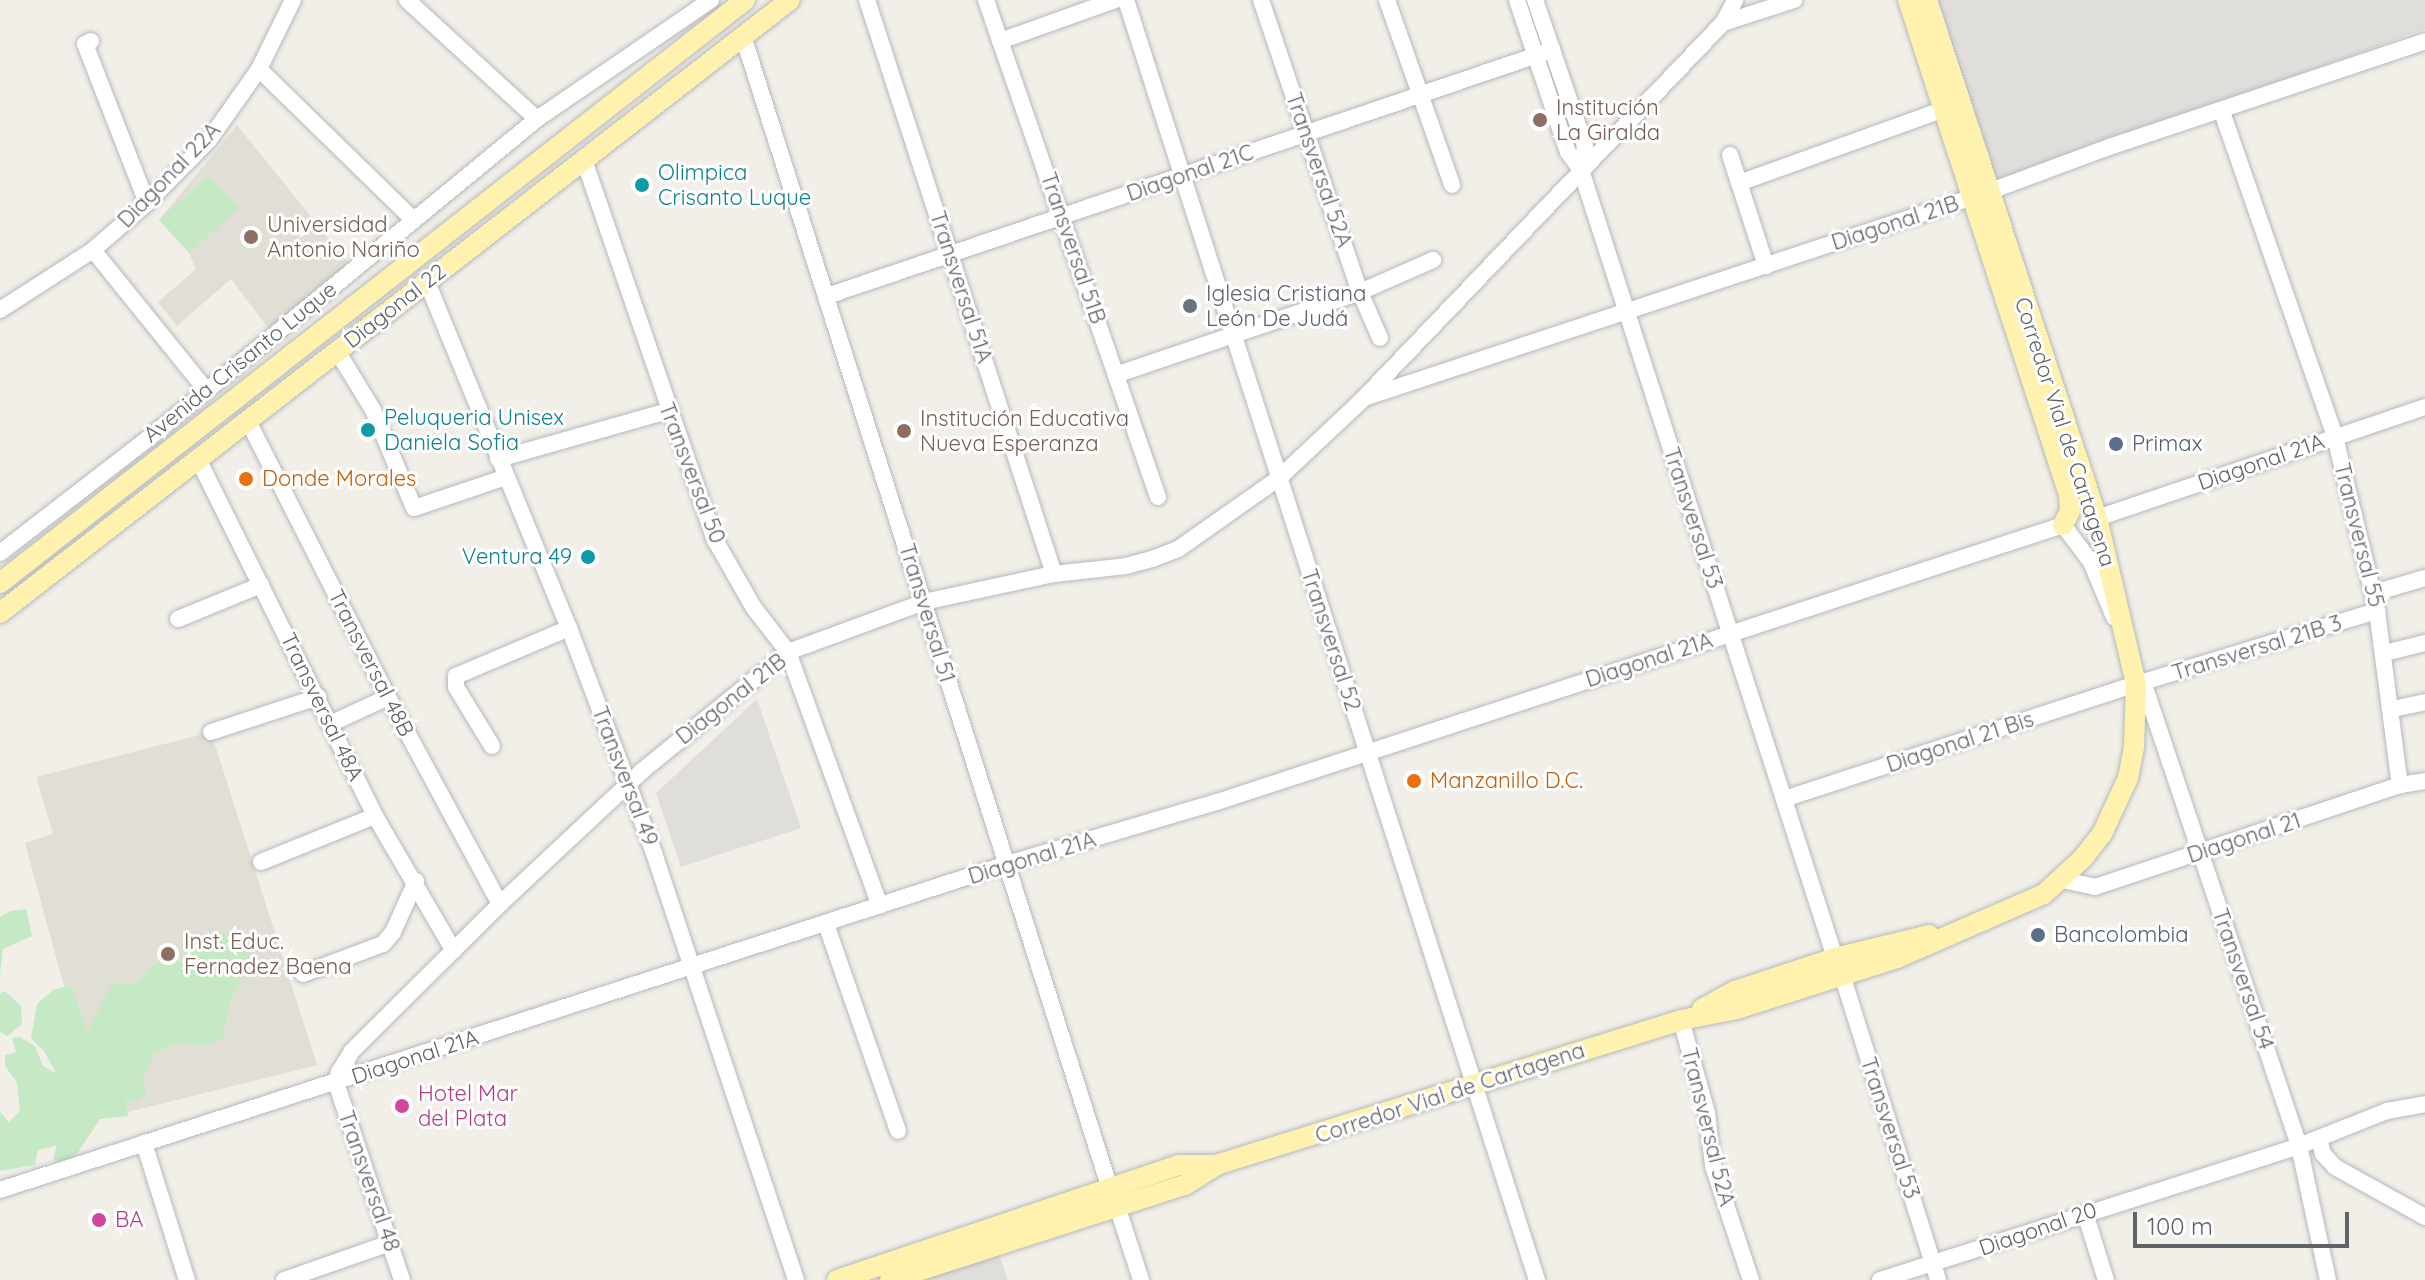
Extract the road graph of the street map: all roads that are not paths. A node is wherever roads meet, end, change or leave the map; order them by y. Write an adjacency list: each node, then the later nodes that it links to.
1 (293, 0): 25 (street, Diagonal 22A)
2 (407, 0): 29 (street)
3 (745, 0): 70 (main road, Diagonal 22)
4 (790, 0): 19 (main road, Diagonal 22)
5 (867, 0): 42 (street, Transversal 51A)
6 (986, 0): 21 (street, Transversal 51B)
7 (1115, 0): 21 (street)
8 (1126, 0): 34 (street, Transversal 52)
9 (1261, 0): 30 (street, Transversal 52A)
10 (1387, 0): 26 (street)
11 (1517, 0): 24 (street, Transversal 53)
12 (1535, 0): 23 (street, Transversal 53)
13 (1735, 0): 18 (street)
14 (1794, 0): 18 (street)
15 (1908, 0): 27 (main road, Corredor Vial de Cartagena)
16 (1927, 0): 37 (main road, Corredor Vial de Cartagena)
17 (702, 2): 29 (street, Avenida Crisanto Luque)
18 (1723, 23): 33 (street)
19 (743, 36): 32 (main road, Diagonal 22); 47 (street, Transversal 51)
20 (91, 41): 38 (street)
21 (1000, 41): 39 (street, Transversal 51B)
22 (2425, 41): 28 (street, Diagonal 21B)
23 (1552, 50): 24 (street, Diagonal 21C); 33 (street, Transversal 53)
24 (1536, 56): 26 (street, Diagonal 21C); 33 (street, Transversal 53)
25 (259, 69): 38 (street, Diagonal 22A); 40 (street)
26 (1420, 93): 30 (street, Diagonal 21C); 36 (street)
27 (1944, 109): 35 (street); 37 (main road, Corredor Vial de Cartagena)
28 (2222, 112): 37 (street, Diagonal 21B); 59 (street, Transversal 55)
29 (537, 119): 40 (street, Avenida Crisanto Luque)
30 (1306, 132): 34 (street, Diagonal 21C); 46 (street, Transversal 52A)
31 (1730, 155): 35 (street)
32 (584, 160): 45 (main road, Diagonal 22); 57 (street, Transversal 50)
33 (1581, 170): 49 (street, Transversal 53); 55 (street)
34 (1182, 176): 39 (street, Diagonal 21C); 50 (street, Transversal 52)
35 (1739, 183): 44 (street)
36 (1452, 185)
37 (1980, 195): 44 (street, Diagonal 21B); 65 (main road, Corredor Vial de Cartagena); 66 (main road, Corredor Vial de Cartagena)
38 (147, 203): 41 (street, Diagonal 22A)
39 (1062, 216): 42 (street, Diagonal 21C); 53 (street, Transversal 51B)
40 (414, 220): 54 (street, Avenida Crisanto Luque)
41 (93, 250): 48 (street, Diagonal 22A); 54 (street)
42 (950, 253): 47 (street, Diagonal 21C); 68 (street, Transversal 51A)
43 (1433, 260): 46 (street)
44 (1766, 266): 49 (street, Diagonal 21B)
45 (427, 282): 52 (main road, Diagonal 22); 61 (street, Transversal 49)
46 (1360, 292): 50 (street); 51 (street, Transversal 52A)
47 (827, 296): 73 (street, Transversal 51)
48 (0, 310)
49 (1627, 311): 55 (street, Diagonal 21B); 78 (street, Transversal 53)
50 (1233, 334): 53 (street); 63 (street, Transversal 52)
51 (1380, 338)
52 (337, 351): 58 (main road, Diagonal 22); 62 (street)
53 (1118, 374): 64 (street, Transversal 51B)
54 (206, 390): 67 (street, Avenida Crisanto Luque)
55 (1363, 399): 63 (street)
56 (2425, 407): 59 (street, Diagonal 21A)
57 (668, 411): 61 (street); 80 (street, Transversal 50)
58 (248, 421): 60 (main road, Diagonal 22); 85 (street, Transversal 48B)
59 (2335, 437): 65 (street, Diagonal 21A); 72 (street, Transversal 55)
60 (198, 459): 71 (street, Transversal 48A); 75 (main road, Diagonal 22)
61 (498, 459): 62 (street, Transversal 49)
62 (506, 477): 77 (street, Transversal 49)
63 (1279, 478): 68 (street, Diagonal 21B); 91 (street, Transversal 52)
64 (1158, 497)
65 (2097, 518): 81 (main road, Corredor Vial de Cartagena)
66 (2063, 525): 78 (street, Diagonal 21A); 81 (street)
67 (0, 553)
68 (1054, 574): 73 (street, Diagonal 21B)
69 (2425, 578): 72 (street)
70 (0, 583)
71 (261, 585): 76 (street); 84 (street, Transversal 48A)
72 (2374, 593): 74 (street, Transversal 55)
73 (924, 602): 80 (street, Diagonal 21B); 99 (street, Transversal 51)
74 (2377, 611): 82 (street, Transversal 55); 83 (street, Transversal 21B 3)
75 (0, 613)
76 (178, 619)
77 (569, 628): 90 (street); 93 (street, Transversal 49)
78 (1730, 634): 91 (street, Diagonal 21A); 95 (street, Transversal 53)
79 (2425, 643): 82 (street)
80 (788, 652): 93 (street, Diagonal 21B); 103 (street, Transversal 50)
81 (2129, 653): 83 (main road, Corredor Vial de Cartagena)
82 (2385, 653): 87 (street, Transversal 55)
83 (2140, 683): 95 (street, Diagonal 21 Bis); 97 (street, Transversal 54); 100 (main road, Corredor Vial de Cartagena)
84 (318, 697): 88 (street, Transversal 48A); 89 (street)
85 (388, 697): 88 (street); 102 (street, Transversal 48B)
86 (2425, 702): 87 (street)
87 (2393, 709): 94 (street, Transversal 55)
88 (332, 723): 96 (street, Transversal 48A)
89 (211, 732)
90 (492, 746)
91 (1368, 753): 99 (street, Diagonal 21A); 111 (street, Transversal 52)
92 (2425, 781): 94 (street, Diagonal 21)
93 (628, 783): 102 (street, Diagonal 21B); 106 (street, Transversal 49)
94 (2400, 785): 97 (street, Diagonal 21)
95 (1784, 799): 107 (street, Transversal 53)
96 (375, 816): 98 (street); 101 (street, Transversal 48A)
97 (2200, 853): 100 (street, Diagonal 21); 116 (street, Transversal 54)
98 (261, 862)
99 (1004, 865): 103 (street, Diagonal 21A); 118 (street, Transversal 51)
100 (2063, 880): 107 (main road, Corredor Vial de Cartagena)
101 (416, 881): 105 (street, Transversal 48A); 108 (street)
102 (500, 904): 105 (street, Diagonal 21B)
103 (880, 906): 104 (street, Diagonal 21A)
104 (826, 924): 106 (street, Diagonal 21A); 113 (street)
105 (454, 951): 110 (street, Diagonal 21B)
106 (693, 967): 110 (street, Diagonal 21A); 126 (street, Transversal 49)
107 (1838, 967): 109 (main road, Corredor Vial de Cartagena); 122 (street, Transversal 53)
108 (303, 974)
109 (1681, 1020): 111 (main road, Corredor Vial de Cartagena); 131 (street, Transversal 52A)
110 (336, 1083): 115 (street, Diagonal 21A); 121 (street, Transversal 48)
111 (1474, 1084): 118 (main road, Corredor Vial de Cartagena); 130 (street, Transversal 52)
112 (2425, 1104): 114 (street, Diagonal 20)
113 (898, 1131)
114 (2319, 1138): 116 (street, Diagonal 20); 120 (street)
115 (144, 1143): 117 (street, Diagonal 21A); 123 (street)
116 (2299, 1146): 119 (street, Diagonal 20); 134 (street, Transversal 54)
117 (0, 1190)
118 (1114, 1198): 127 (main road, Corredor Vial de Cartagena); 128 (main road, Corredor Vial de Cartagena); 129 (street, Transversal 51)
119 (2085, 1213): 122 (street, Diagonal 20); 133 (street)
120 (2425, 1217)
121 (390, 1243): 124 (street); 125 (street, Transversal 48)
122 (1936, 1272): 132 (street, Diagonal 20)
123 (187, 1280)
124 (284, 1280)
125 (402, 1280)
126 (796, 1280)
127 (837, 1280)
128 (890, 1280)
129 (1141, 1280)
130 (1537, 1280)
131 (1751, 1280)
132 (1880, 1280)
133 (2106, 1280)
134 (2328, 1280)

